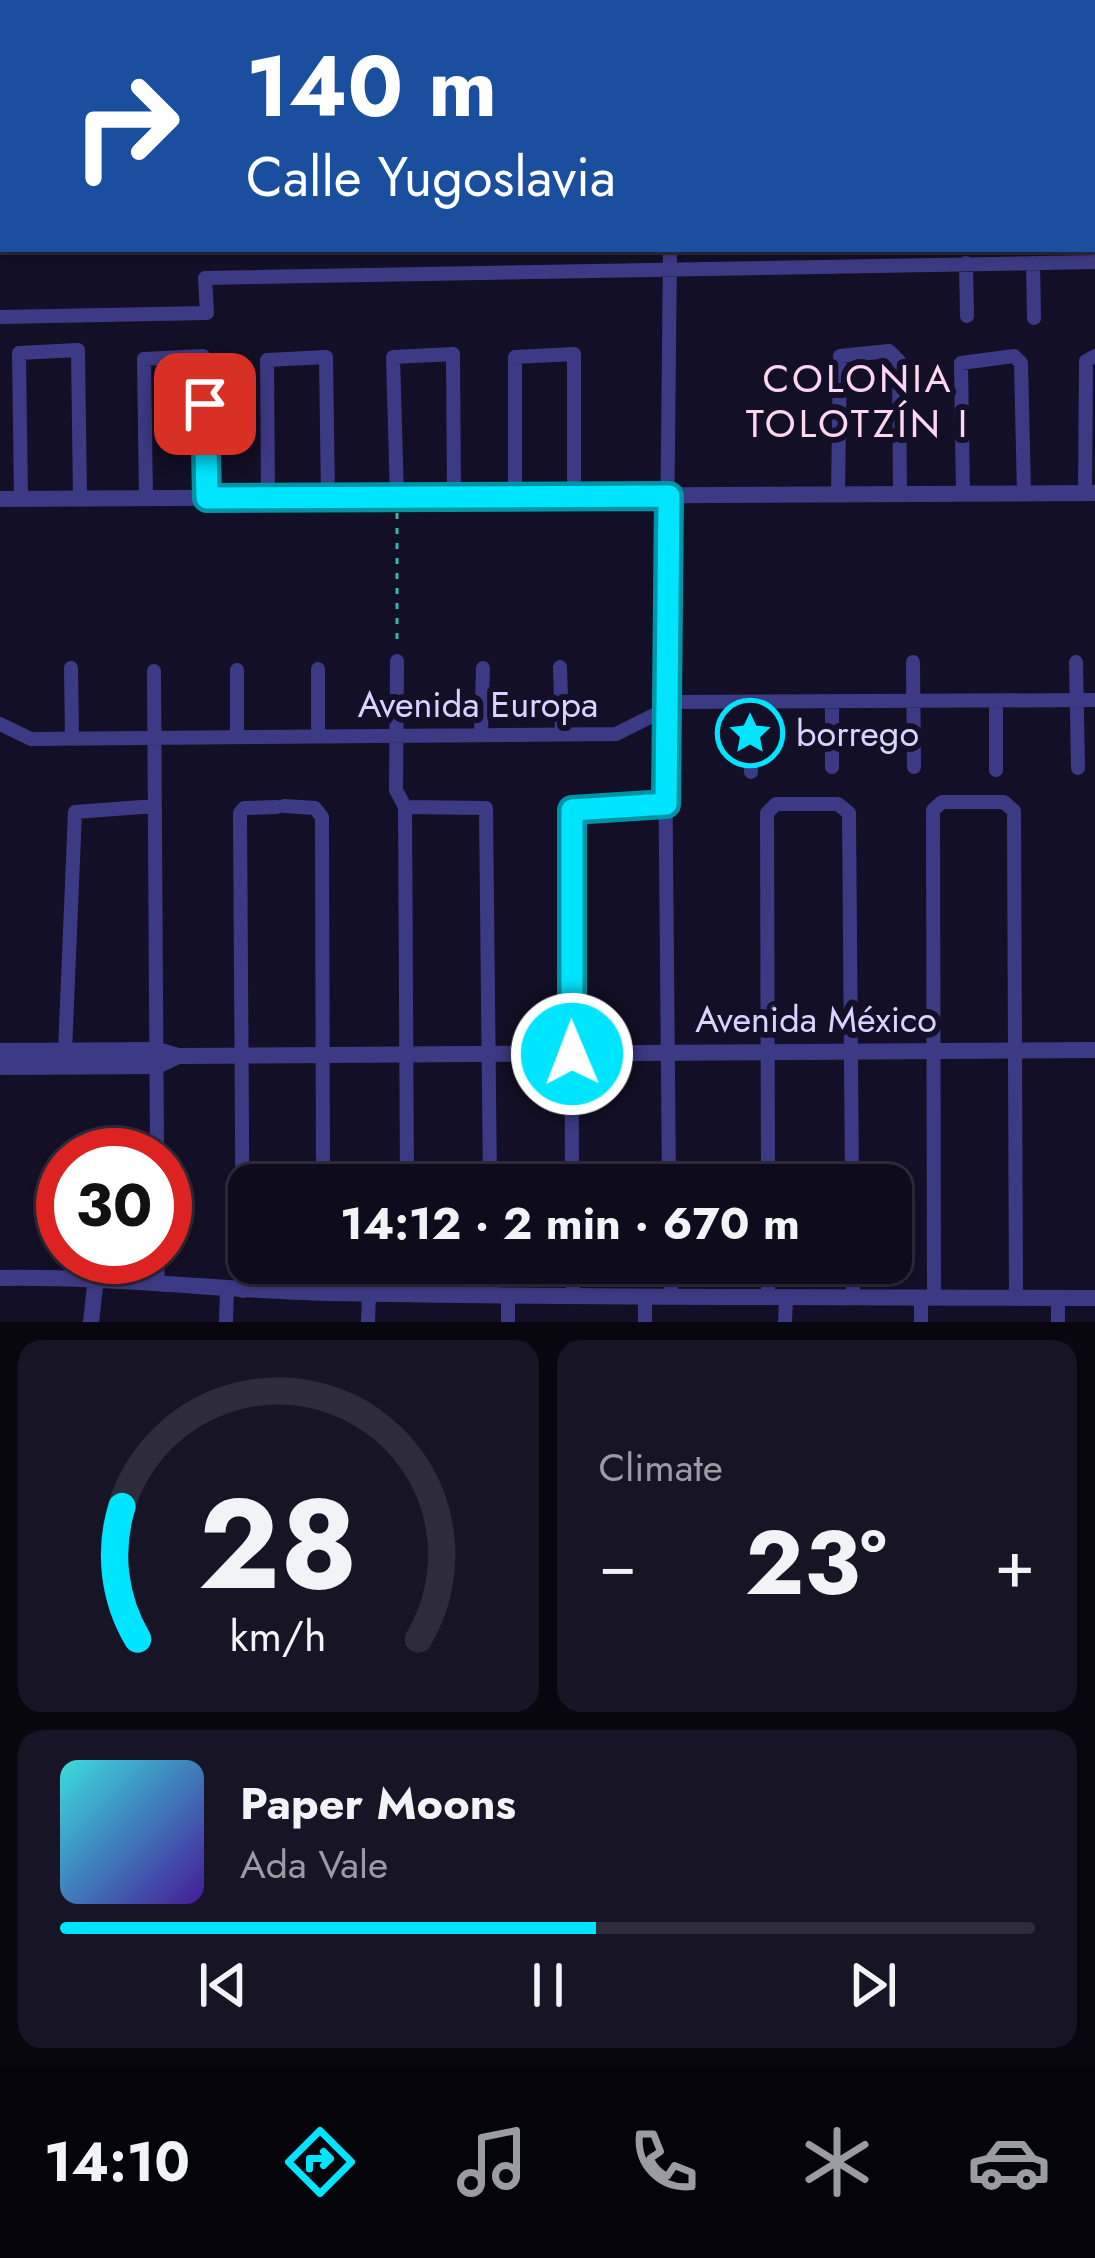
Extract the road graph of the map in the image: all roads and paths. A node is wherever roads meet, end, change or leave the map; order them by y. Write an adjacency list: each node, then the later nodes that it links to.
1 (670, 252): 5 (street)
2 (1095, 262): 4 (street)
3 (966, 263): 4 (street); 5 (street); 7 (street)
4 (1033, 263): 8 (street)
5 (669, 268): 6 (street); 17 (street)
6 (0, 316)
7 (967, 316)
8 (1034, 318)
9 (1095, 356): 13 (street)
10 (900, 494): 11 (street); 14 (street); 14 (street)
11 (963, 494): 12 (street); 12 (street)
12 (1024, 494): 13 (street)
13 (1090, 494)
14 (838, 495): 17 (street)
15 (515, 496): 16 (street); 16 (street); 19 (street)
16 (574, 496): 17 (street)
17 (669, 496): 42 (street)
18 (397, 497): 19 (street); 19 (street); 22 (street); 27 (path)
19 (454, 497)
20 (207, 498): 21 (street); 25 (street); 25 (street)
21 (268, 498): 22 (street); 22 (street)
22 (328, 498)
23 (21, 499): 24 (street); 24 (street); 26 (street)
24 (80, 499): 25 (street)
25 (146, 499)
26 (0, 500)
27 (397, 661): 45 (street)
28 (913, 662): 38 (street)
29 (1076, 662): 36 (street)
30 (560, 667): 44 (street)
31 (71, 668): 50 (street)
32 (482, 668): 47 (street)
33 (318, 669): 46 (street)
34 (154, 670): 48 (street)
35 (236, 670): 49 (street)
36 (1076, 700): 37 (street, Avenida Europa); 41 (street, Avenida Europa); 53 (street)
37 (1095, 700)
38 (914, 702): 40 (street, Avenida Europa); 41 (street, Avenida Europa); 52 (street)
39 (749, 703): 40 (street, Avenida Europa); 42 (street, Avenida Europa); 55 (street)
40 (832, 703): 51 (street)
41 (996, 703): 54 (street)
42 (665, 707): 44 (street, Avenida Europa); 56 (street)
43 (0, 724): 50 (street, Avenida Europa)
44 (562, 733): 47 (street, Avenida Europa)
45 (398, 734): 46 (street, Avenida Europa); 47 (street, Avenida Europa); 58 (street)
46 (318, 735): 49 (street, Avenida Europa)
47 (481, 735)
48 (155, 736): 49 (street, Avenida Europa); 50 (street, Avenida Europa); 57 (street)
49 (237, 736)
50 (71, 737)
51 (832, 767)
52 (914, 767)
53 (1078, 768)
54 (996, 770)
55 (751, 772)
56 (666, 804): 66 (street); 70 (street)
57 (155, 806): 62 (street); 72 (street)
58 (405, 807): 69 (street); 71 (street)
59 (1017, 1050): 60 (street, Avenida México); 64 (street, Avenida México); 64 (street); 103 (street)
60 (1095, 1050)
61 (0, 1051): 62 (street, Avenida México)
62 (65, 1051): 72 (street, Avenida México)
63 (852, 1051): 64 (street, Avenida México); 65 (street, Avenida México); 65 (street); 81 (street)
64 (935, 1051): 106 (street)
65 (768, 1052): 66 (street, Avenida México); 80 (street)
66 (668, 1053): 70 (street, Avenida México); 79 (street)
67 (241, 1054): 68 (street, Avenida México); 68 (street); 72 (street, Avenida México); 93 (street)
68 (322, 1054): 71 (street, Avenida México); 75 (street)
69 (489, 1054): 70 (street, Avenida México); 71 (street, Avenida México); 77 (street)
70 (572, 1054): 78 (street)
71 (405, 1055): 76 (street)
72 (158, 1058): 73 (street, Avenida México); 74 (street)
73 (0, 1067)
74 (158, 1128)
75 (323, 1164)
76 (407, 1164)
77 (490, 1164)
78 (572, 1164)
79 (669, 1164)
80 (768, 1164)
81 (852, 1164)
82 (0, 1278): 83 (street)
83 (36, 1278)
84 (95, 1284): 107 (street)
85 (158, 1284): 93 (street)
86 (324, 1284): 94 (street)
87 (408, 1284): 96 (street)
88 (497, 1284): 97 (street)
89 (573, 1284): 98 (street)
90 (671, 1284): 100 (street)
91 (773, 1284): 101 (street)
92 (853, 1284): 102 (street)
93 (235, 1290): 94 (street); 108 (street)
94 (324, 1293): 95 (street)
95 (368, 1294): 96 (street); 109 (street)
96 (408, 1294): 97 (street)
97 (500, 1294): 98 (street); 110 (street)
98 (573, 1295): 99 (street)
99 (645, 1296): 100 (street); 111 (street)
100 (671, 1297): 101 (street)
101 (777, 1298): 102 (street); 112 (street)
102 (853, 1298): 106 (street)
103 (1016, 1298): 104 (street); 106 (street)
104 (1058, 1298): 105 (street); 114 (street)
105 (1095, 1298)
106 (927, 1299): 113 (street)
107 (91, 1322)
108 (226, 1322)
109 (368, 1322)
110 (508, 1322)
111 (645, 1322)
112 (785, 1322)
113 (920, 1322)
114 (1058, 1322)

